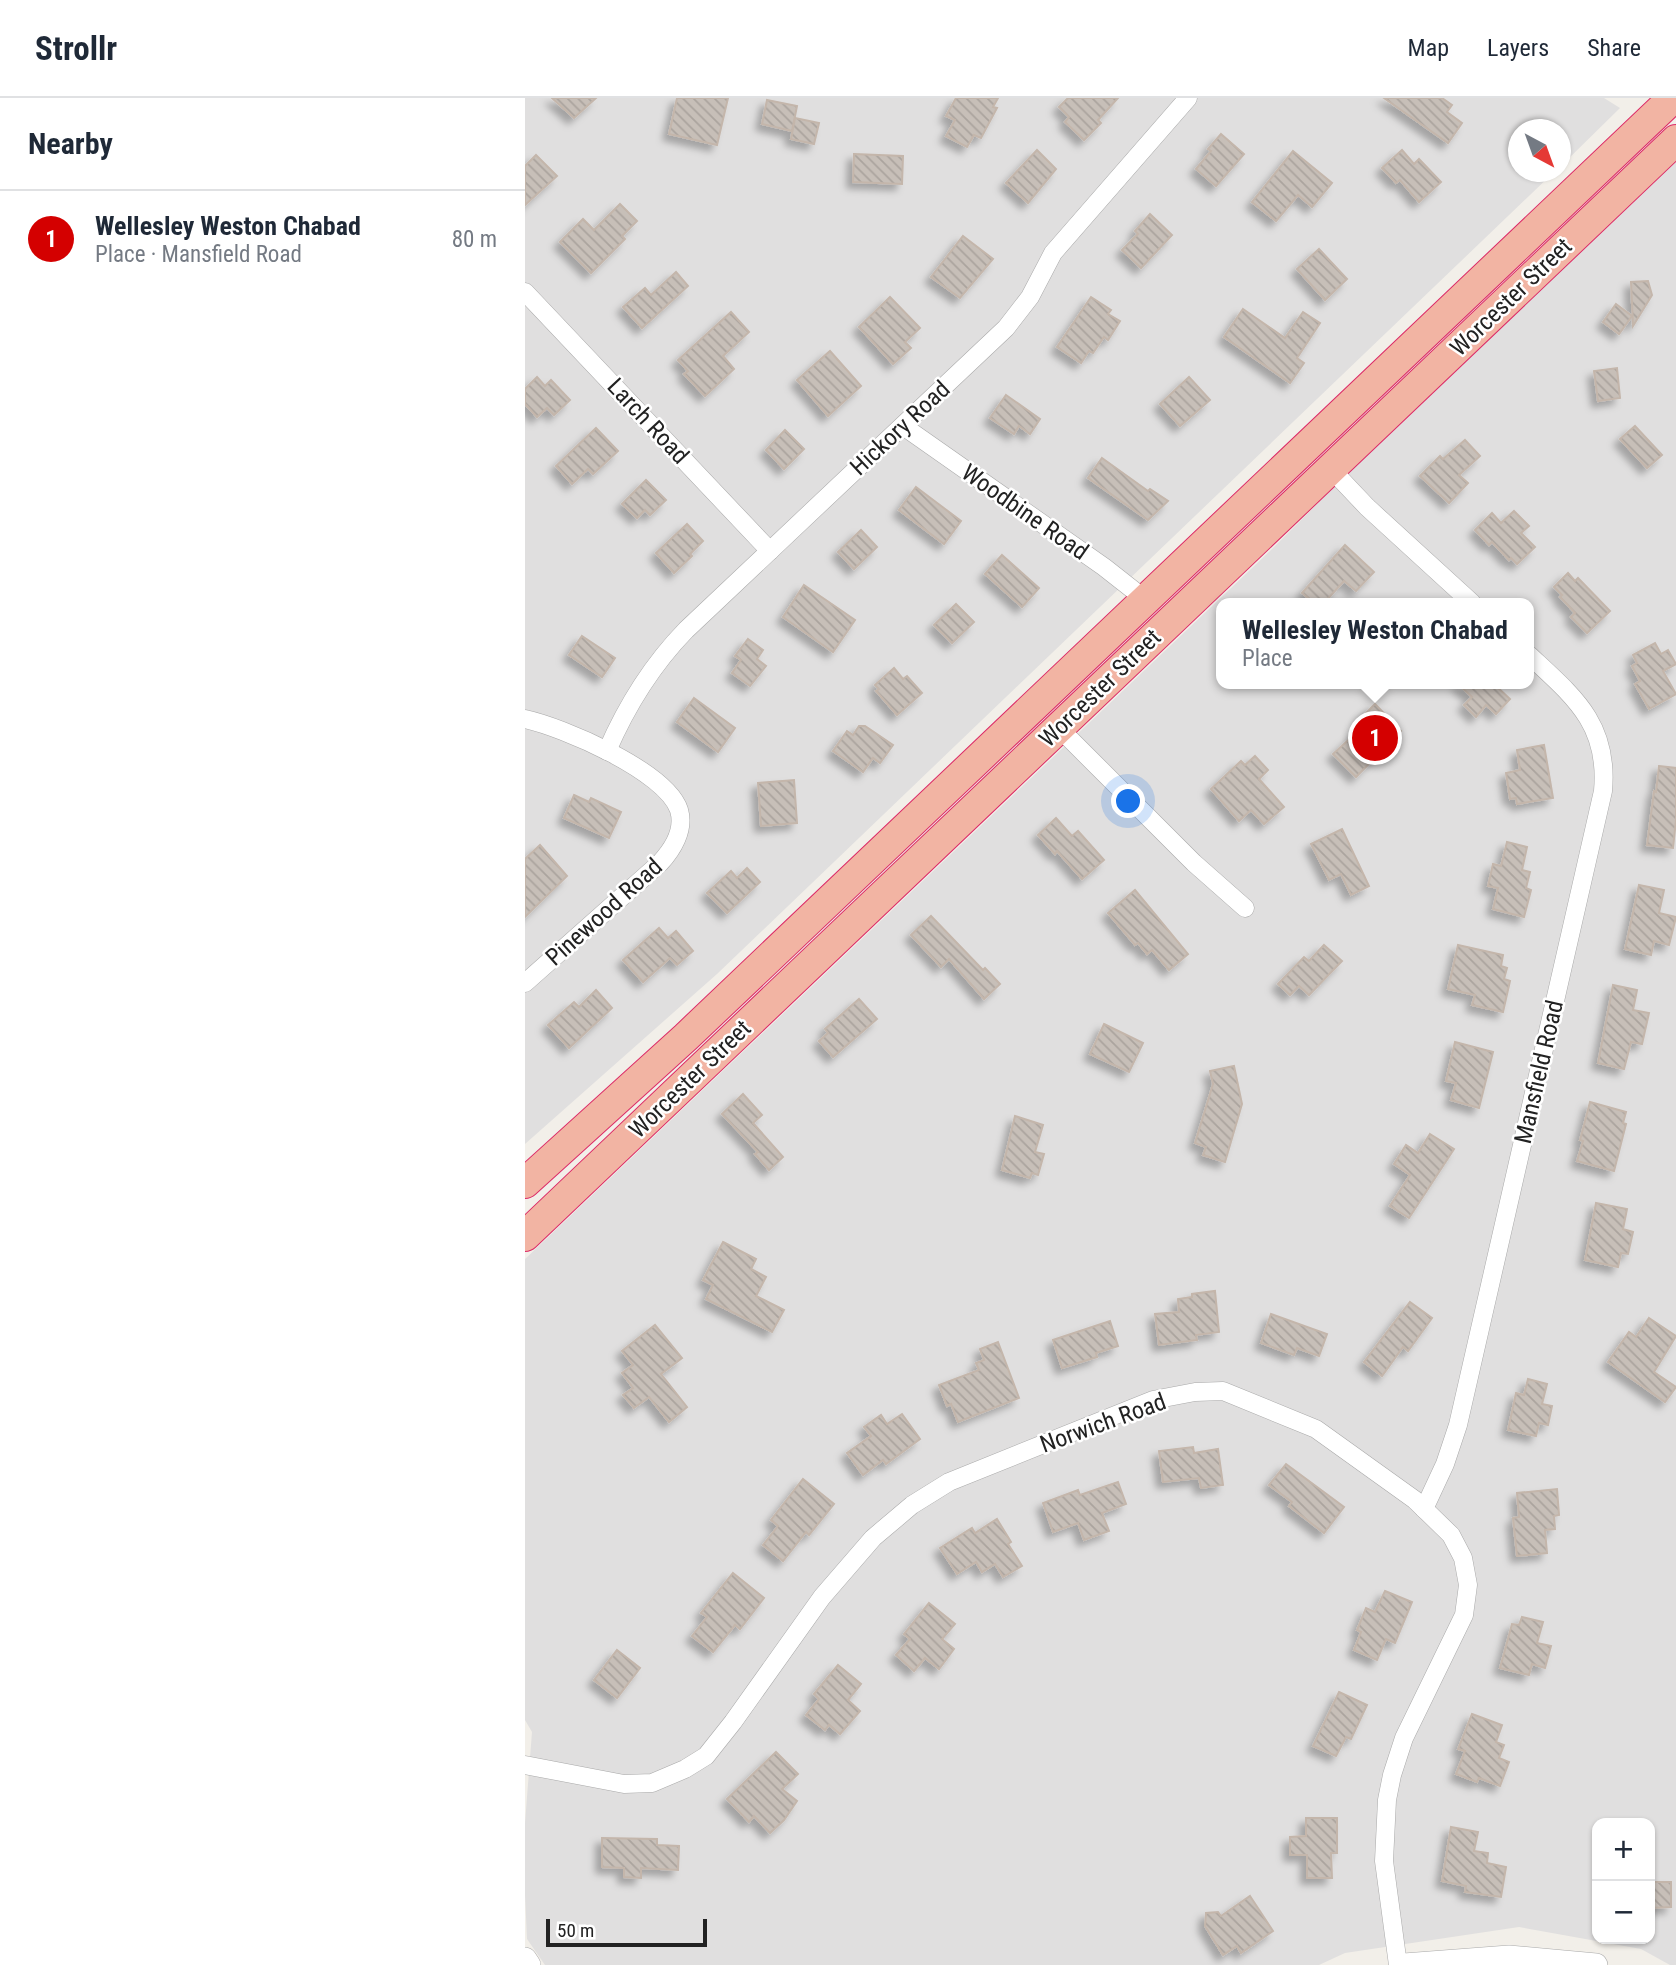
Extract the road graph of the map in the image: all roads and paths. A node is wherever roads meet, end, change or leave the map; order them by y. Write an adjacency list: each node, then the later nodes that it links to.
1 (1188, 98): 5 (street, Hickory Road)
2 (1674, 98): 9 (highway, Worcester Street)
3 (1676, 140): 6 (highway, Worcester Street)
4 (525, 292): 7 (street, Larch Road)
5 (903, 425): 7 (street, Hickory Road); 9 (street, Woodbine Road)
6 (1331, 469): 8 (street); 12 (highway, Worcester Street)
7 (770, 551): 13 (street, Hickory Road)
8 (1467, 598)
9 (1146, 600): 16 (highway, Worcester Street)
10 (1534, 660): 18 (street, Mansfield Road)
11 (525, 719): 13 (street, Pinewood Road)
12 (1059, 728): 14 (street); 17 (highway, Worcester Street)
13 (607, 751): 15 (street, Pinewood Road)
14 (1245, 908)
15 (525, 984)
16 (525, 1183)
17 (525, 1236)
18 (1424, 1508): 19 (street, Norwich Road); 22 (street, Norwich Road)
19 (525, 1765)
20 (525, 1959): 21 (street)
21 (529, 1965)
22 (1401, 1965): 23 (street)
23 (1597, 1965)

